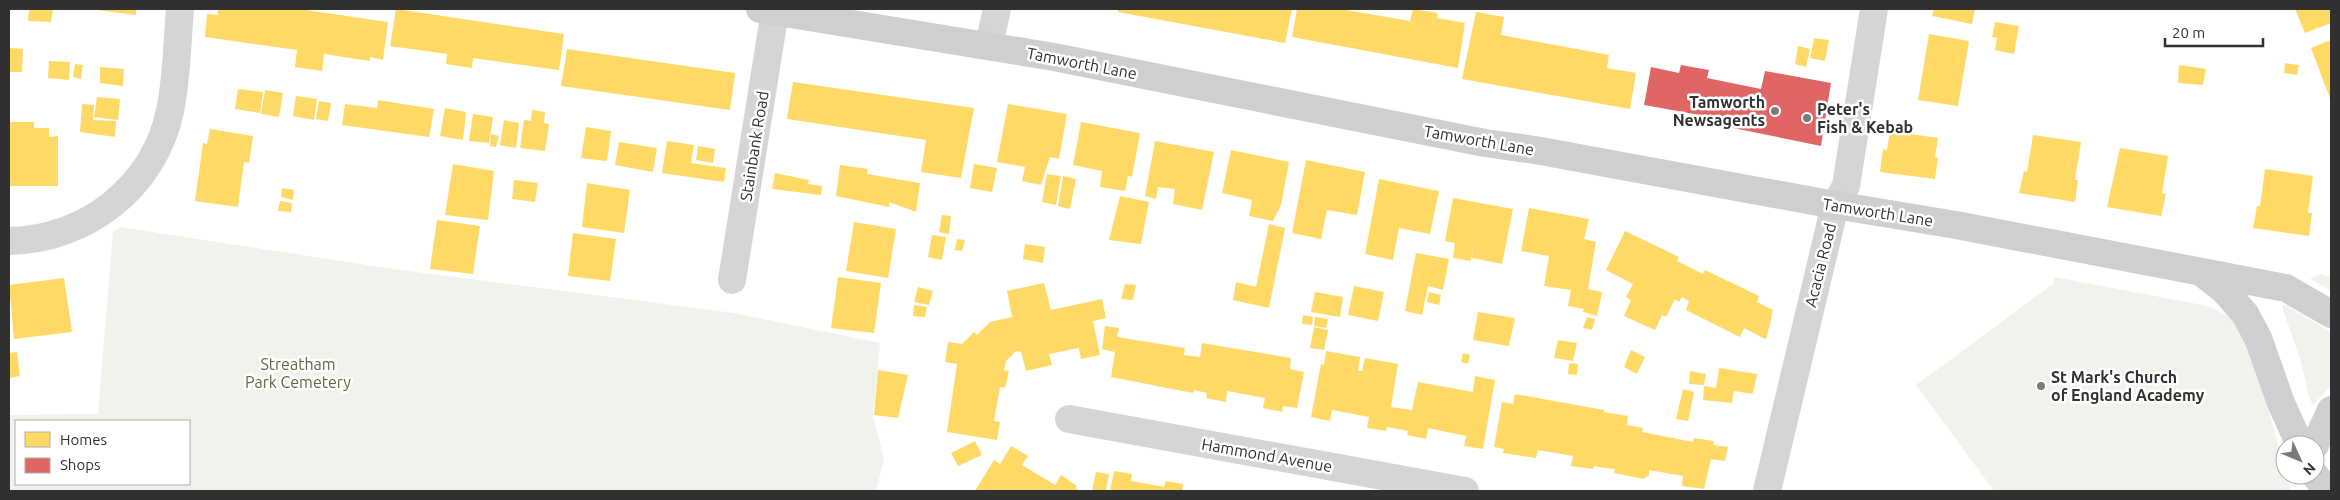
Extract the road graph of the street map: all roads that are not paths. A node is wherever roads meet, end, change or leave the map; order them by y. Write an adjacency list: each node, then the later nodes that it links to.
1 (180, 9): 7 (street)
2 (997, 9): 5 (street)
3 (1874, 9): 6 (street, Acacia Road)
4 (767, 10): 5 (street, Tamworth Lane); 9 (street, Stainbank Road)
5 (989, 46): 6 (street, Tamworth Lane)
6 (1835, 205): 8 (street, Tamworth Lane); 16 (street, Acacia Road)
7 (9, 241)
8 (2200, 271): 10 (street, Tamworth Lane); 13 (street, Tamworth Lane)
9 (732, 280)
10 (2331, 314)
11 (2331, 410): 14 (street)
12 (1069, 419): 15 (street, Hammond Avenue)
13 (2295, 435)
14 (2320, 435)
15 (1465, 491)
16 (1767, 491)

